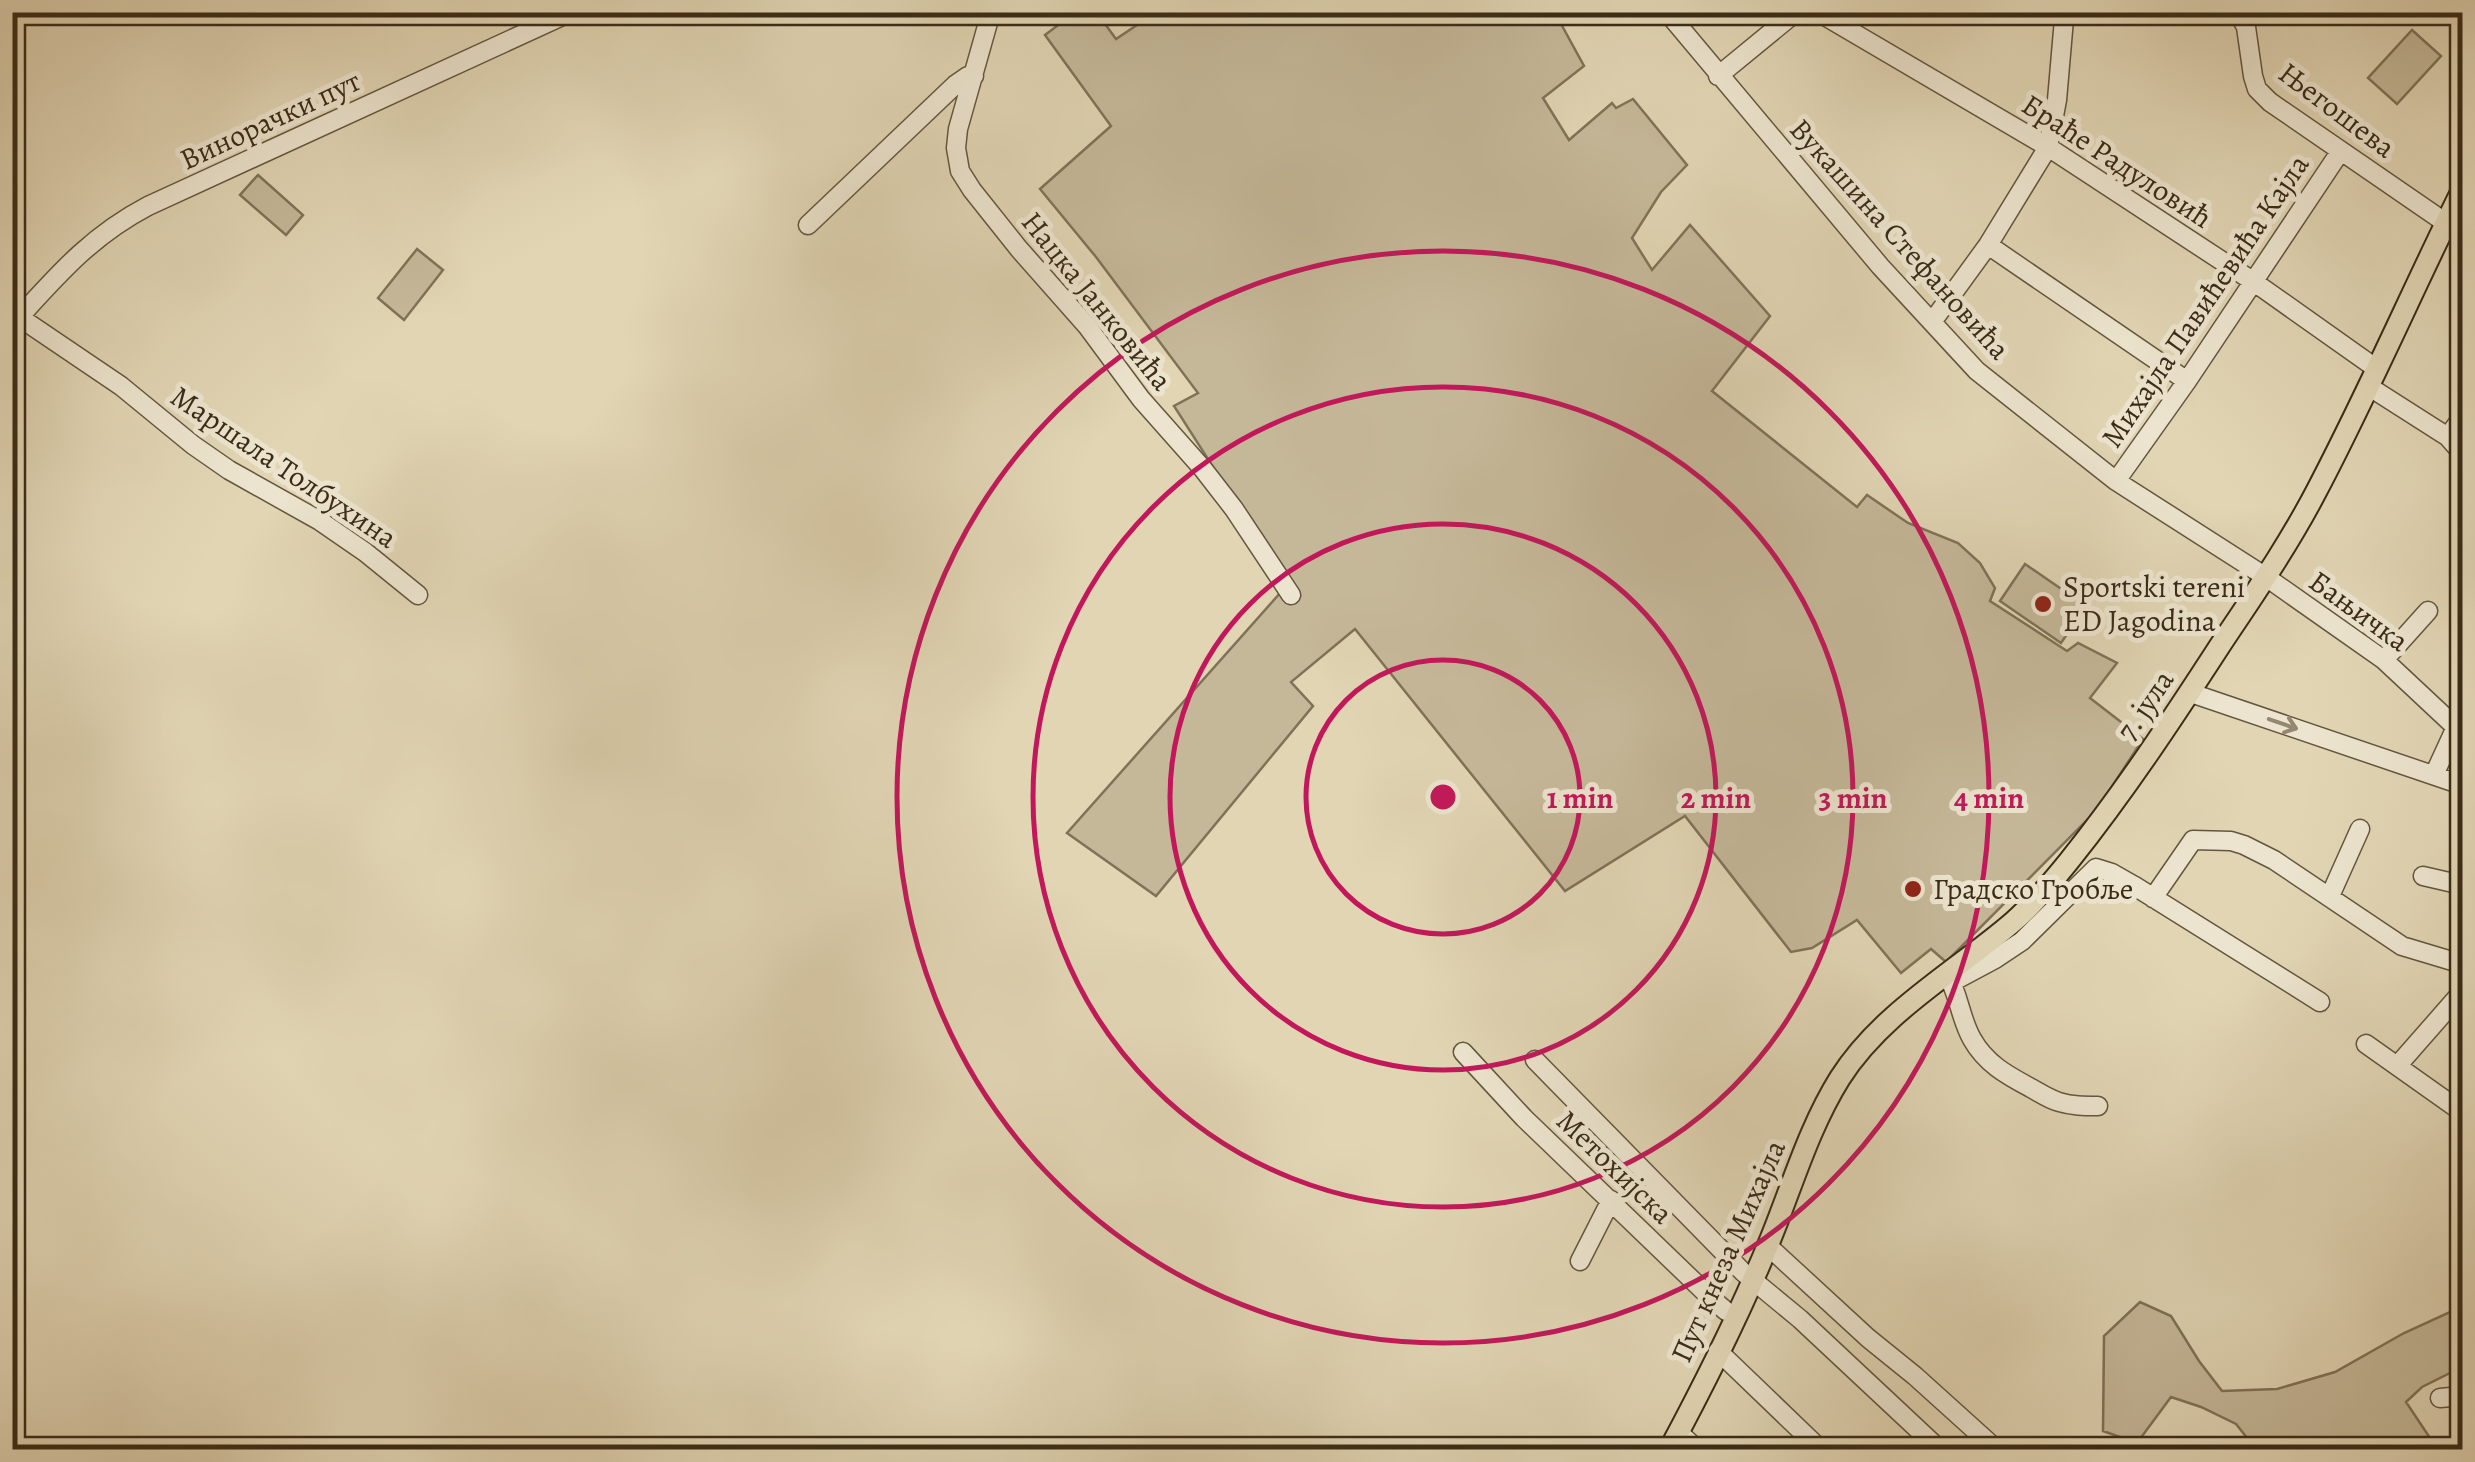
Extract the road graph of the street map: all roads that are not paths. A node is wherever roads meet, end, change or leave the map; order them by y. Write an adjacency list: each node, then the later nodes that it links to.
1 (571, 12): 17 (street, Винорачки пут)
2 (991, 12): 8 (street, Нацка Јанковића)
3 (1667, 12): 9 (street, Вукашина Стефановића)
4 (1796, 12): 9 (street)
5 (1818, 12): 10 (street, Браће Радуловић)
6 (2238, 12): 11 (street, Његошева)
7 (2064, 20): 10 (street)
8 (974, 76): 13 (street); 27 (street, Нацка Јанковића)
9 (1718, 76): 18 (street, Вукашина Стефановића)
10 (2048, 147): 15 (street); 16 (street, Браће Радуловић)
11 (2340, 152): 14 (street, Његошева); 16 (street, Михајла Павићевића Кајла)
12 (2462, 190): 14 (main road, 7. јула)
13 (808, 225)
14 (2454, 228): 19 (main road, 7. јула)
15 (1988, 244): 18 (street); 20 (street)
16 (2254, 282): 19 (street, Браће Радуловић); 20 (street, Михајла Павићевића Кајла)
17 (16, 321): 26 (street, Маршала Толбухина)
18 (1932, 322): 24 (street, Вукашина Стефановића)
19 (2373, 378): 22 (street, Браће Радуловић); 25 (main road, 7. јула)
20 (2187, 381): 24 (street, Михајла Павићевића Кајла)
21 (2462, 417): 22 (street)
22 (2448, 437): 23 (street, Браће Радуловић)
23 (2462, 453)
24 (2116, 481): 25 (street, Вукашина Стефановића)
25 (2266, 577): 29 (street, Бањичка); 30 (main road, 7. јула)
26 (418, 595)
27 (1291, 595)
28 (2428, 611): 29 (street)
29 (2384, 660): 31 (street, Бањичка)
30 (2190, 693): 32 (street, one-way to 32); 40 (main road, 7. јула)
31 (2460, 727): 32 (street)
32 (2434, 775): 33 (street)
33 (2462, 785)
34 (2360, 829): 37 (street)
35 (2422, 876): 36 (street)
36 (2462, 885)
37 (2330, 896): 38 (street); 39 (street)
38 (2153, 898): 40 (street); 42 (street)
39 (2462, 964)
40 (1949, 978): 47 (main road, 7. јула); 48 (street)
41 (2462, 992): 46 (street)
42 (2320, 1002)
43 (2366, 1044): 46 (street)
44 (1462, 1052): 50 (street, Метохијска)
45 (1535, 1060): 53 (street)
46 (2398, 1065): 49 (street)
47 (1840, 1077): 51 (main road, Пут кнеза Михајла)
48 (2098, 1106)
49 (2462, 1112)
50 (1611, 1200): 52 (street); 54 (street, Метохијска)
51 (1768, 1246): 53 (main road, Пут кнеза Михајла); 62 (street)
52 (1580, 1260)
53 (1754, 1280): 54 (main road, Пут кнеза Михајла); 61 (street)
54 (1736, 1315): 55 (main road, Пут кнеза Михајла)
55 (1718, 1351): 58 (main road, Пут кнеза Михајла); 60 (street)
56 (2462, 1396): 57 (street)
57 (2440, 1398)
58 (1674, 1441): 59 (street)
59 (1698, 1450)
60 (1822, 1450)
61 (1940, 1450)
62 (1997, 1450)

